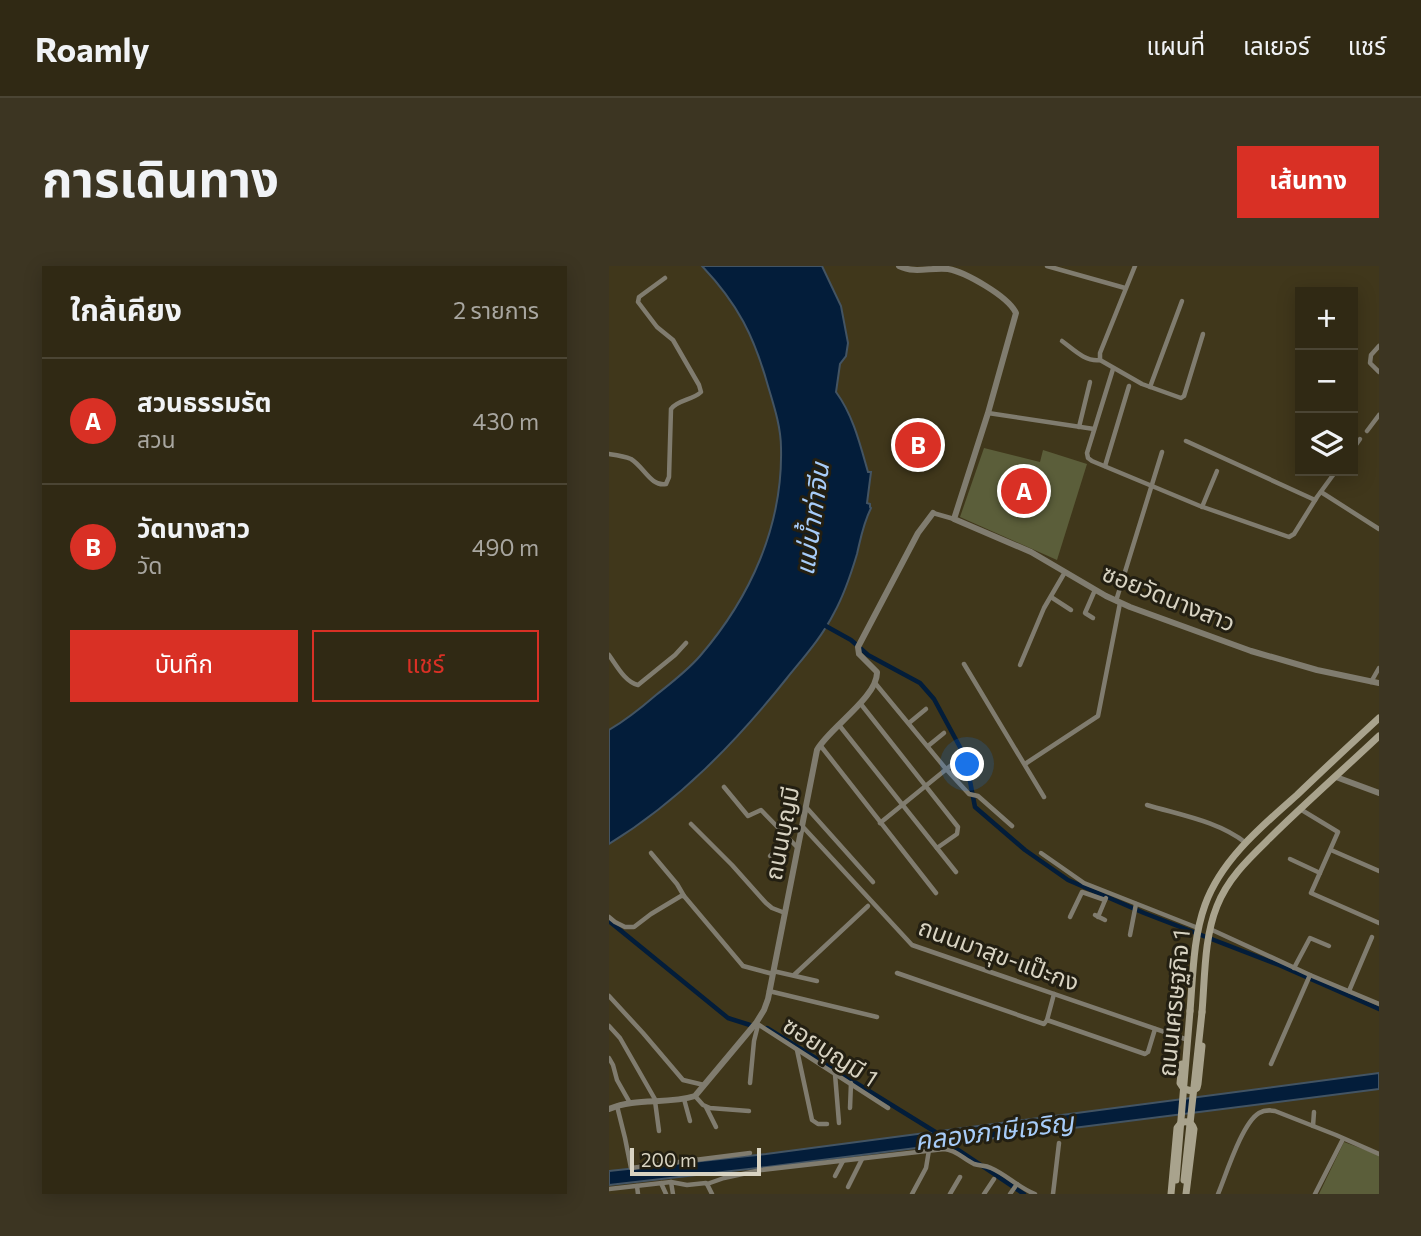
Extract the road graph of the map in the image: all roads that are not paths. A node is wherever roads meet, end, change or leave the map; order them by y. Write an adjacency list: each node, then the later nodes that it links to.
1 (899, 266): 18 (street)
2 (1047, 266): 5 (street)
3 (1075, 266): 5 (street)
4 (1135, 266): 7 (street)
5 (1073, 273): 7 (street)
6 (665, 278): 27 (street)
7 (1125, 288): 12 (street)
8 (1182, 301): 17 (street)
9 (1203, 334): 17 (street)
10 (1062, 341): 12 (street)
11 (1379, 346): 14 (street)
12 (1100, 360): 13 (street)
13 (1113, 369): 17 (street); 21 (street)
14 (1379, 372)
15 (1090, 382): 20 (street)
16 (1129, 386): 28 (street)
17 (1150, 387)
18 (988, 413): 20 (street); 36 (street)
19 (1379, 415): 22 (street)
20 (1079, 427): 21 (street)
21 (1094, 429): 28 (street)
22 (1367, 431)
23 (1360, 439): 25 (street)
24 (1186, 441): 33 (street)
25 (1358, 442)
26 (1162, 452): 31 (street)
27 (609, 454)
28 (1105, 466): 31 (street)
29 (1217, 471): 34 (street)
30 (1332, 476): 32 (street)
31 (1151, 486): 34 (street); 41 (street)
32 (1321, 492): 33 (street); 37 (street)
33 (1315, 500): 34 (street)
34 (1202, 507)
35 (933, 513): 36 (street); 50 (street)
36 (954, 519): 38 (street, ซอยวัดนางสาว)
37 (1379, 529)
38 (1065, 572): 39 (street, ซอยวัดนางสาว); 40 (street)
39 (1095, 590): 41 (street, ซอยวัดนางสาว); 43 (street)
40 (1050, 597): 42 (street); 47 (street)
41 (1118, 602): 49 (street, ซอยวัดนางสาว); 64 (street)
42 (1071, 610)
43 (1093, 618)
44 (685, 643): 45 (street)
45 (609, 656)
46 (964, 664): 64 (street)
47 (1020, 665)
48 (1379, 668): 49 (street)
49 (1371, 682): 51 (street, ซอยวัดนางสาว)
50 (875, 683): 52 (street, ถนนบุญมี); 55 (street)
51 (1379, 684)
52 (860, 704): 56 (street, ถนนบุญมี); 67 (street)
53 (926, 709): 55 (street)
54 (1379, 718): 59 (main road, ถนนเศรษฐกิจ 1)
55 (909, 723): 61 (street)
56 (839, 725): 60 (street, ถนนบุญมี); 71 (street)
57 (944, 733): 61 (street)
58 (1379, 736): 62 (main road, ถนนเศรษฐกิจ 1)
59 (1355, 740): 62 (main road); 80 (main road, ถนนเศรษฐกิจ 1)
60 (820, 745): 73 (street, ถนนบุญมี); 75 (street)
61 (927, 746): 65 (street)
62 (1364, 750): 66 (main road, ถนนเศรษฐกิจ 1)
63 (965, 754): 65 (street)
64 (1025, 764): 70 (street)
65 (946, 769): 67 (street); 77 (street)
66 (1336, 777): 69 (street); 74 (main road, ถนนเศรษฐกิจ 1)
67 (925, 786): 71 (street); 82 (street)
68 (724, 788): 79 (street)
69 (1379, 793)
70 (1044, 797)
71 (902, 805): 75 (street); 82 (street)
72 (1147, 805): 80 (street)
73 (806, 807): 78 (street, ถนนบุญมี); 91 (street)
74 (1300, 809): 83 (street); 104 (main road, ถนนเศรษฐกิจ 1)
75 (880, 822): 92 (street)
76 (691, 824): 98 (street)
77 (1012, 826)
78 (802, 827): 81 (street, ถนนบุญมี); 118 (street, ถนนมาสุข-แป๊ะกง)
79 (788, 838): 81 (street); 86 (street)
80 (1247, 843): 103 (main road, ถนนเศรษฐกิจ 1)
81 (798, 848): 98 (street, ถนนบุญมี)
82 (937, 848): 88 (street)
83 (1331, 850): 89 (street); 90 (street)
84 (651, 853): 94 (street)
85 (1041, 853): 93 (street)
86 (770, 856)
87 (1290, 859): 90 (street)
88 (956, 872)
89 (1379, 872)
90 (1320, 873): 102 (street)
91 (873, 881)
92 (936, 892)
93 (1108, 893): 95 (street); 96 (street)
94 (684, 896): 99 (street); 111 (street)
95 (1105, 900): 100 (street); 101 (street)
96 (1136, 904): 103 (street); 105 (street)
97 (868, 906): 113 (street)
98 (785, 913): 111 (street, ถนนบุญมี)
99 (609, 917)
100 (1070, 917)
101 (1105, 920)
102 (1379, 923)
103 (1198, 929): 107 (main road, ถนนเศรษฐกิจ 1)
104 (1210, 929): 108 (main road, ถนนเศรษฐกิจ 1); 110 (street)
105 (1130, 935)
106 (1372, 937): 117 (street)
107 (1196, 939): 126 (main road); 161 (main road, ถนนเศรษฐกิจ 1, bridge)
108 (1208, 941): 126 (main road); 161 (main road, ถนนเศรษฐกิจ 1, bridge)
109 (1329, 946): 110 (street)
110 (1294, 968): 114 (street)
111 (773, 973): 113 (street); 116 (street, ถนนบุญมี)
112 (897, 973): 122 (street)
113 (794, 975): 115 (street)
114 (1310, 975): 117 (street); 129 (street)
115 (817, 981)
116 (769, 991): 121 (street); 123 (street, ถนนบุญมี)
117 (1349, 991): 120 (street)
118 (1054, 994): 122 (street); 125 (street, ถนนมาสุข-แป๊ะกง)
119 (609, 996): 133 (street)
120 (1379, 1003)
121 (877, 1017)
122 (1047, 1020): 125 (street)
123 (757, 1024): 127 (street, ซอยบุญมี 1); 131 (street); 133 (street, ถนนบุญมี)
124 (609, 1026): 136 (street)
125 (1154, 1029): 126 (street, ถนนมาสุข-แป๊ะกง)
126 (1185, 1039)
127 (797, 1049): 130 (street, ซอยบุญมี 1); 146 (street)
128 (609, 1058): 137 (street)
129 (1271, 1064)
130 (835, 1073): 132 (street, ซอยบุญมี 1); 147 (street)
131 (750, 1083)
132 (851, 1083): 140 (street); 141 (street, ซอยบุญมี 1)
133 (704, 1084): 134 (street, ถนนบุญมี)
134 (695, 1096): 135 (street); 139 (street)
135 (684, 1099): 136 (street); 145 (street)
136 (655, 1101): 137 (street); 150 (street)
137 (630, 1103): 138 (street)
138 (617, 1106): 142 (street); 154 (street)
139 (706, 1107): 143 (street); 149 (street)
140 (850, 1108)
141 (888, 1108)
142 (609, 1109)
143 (749, 1111)
144 (1314, 1112): 148 (street)
145 (690, 1121)
146 (827, 1124)
147 (839, 1124)
148 (1313, 1126): 151 (street); 180 (street)
149 (716, 1127)
150 (659, 1131)
151 (1343, 1139): 155 (street); 181 (street)
152 (1059, 1143): 177 (street)
153 (929, 1150): 156 (street); 168 (street); 173 (street)
154 (750, 1153)
155 (1379, 1154)
156 (862, 1158): 157 (street); 166 (street)
157 (844, 1161): 158 (street); 164 (street)
158 (835, 1176)
159 (960, 1177): 174 (street)
160 (994, 1179): 175 (street)
161 (1180, 1180): 178 (main road, ถนนเศรษฐกิจ 1); 179 (main road, ถนนเศรษฐกิจ 1)
162 (671, 1182): 163 (street); 164 (street); 171 (street)
163 (661, 1183): 165 (street); 170 (street)
164 (707, 1184): 172 (street)
165 (637, 1186): 167 (street); 169 (street)
166 (848, 1187)
167 (609, 1189)
168 (1014, 1189): 176 (street)
169 (638, 1194)
170 (666, 1194)
171 (673, 1194)
172 (712, 1194)
173 (912, 1194)
174 (950, 1194)
175 (984, 1194)
176 (1035, 1194)
177 (1053, 1194)
178 (1173, 1194): 179 (main road)
179 (1185, 1194)
180 (1218, 1194)
181 (1315, 1194)

